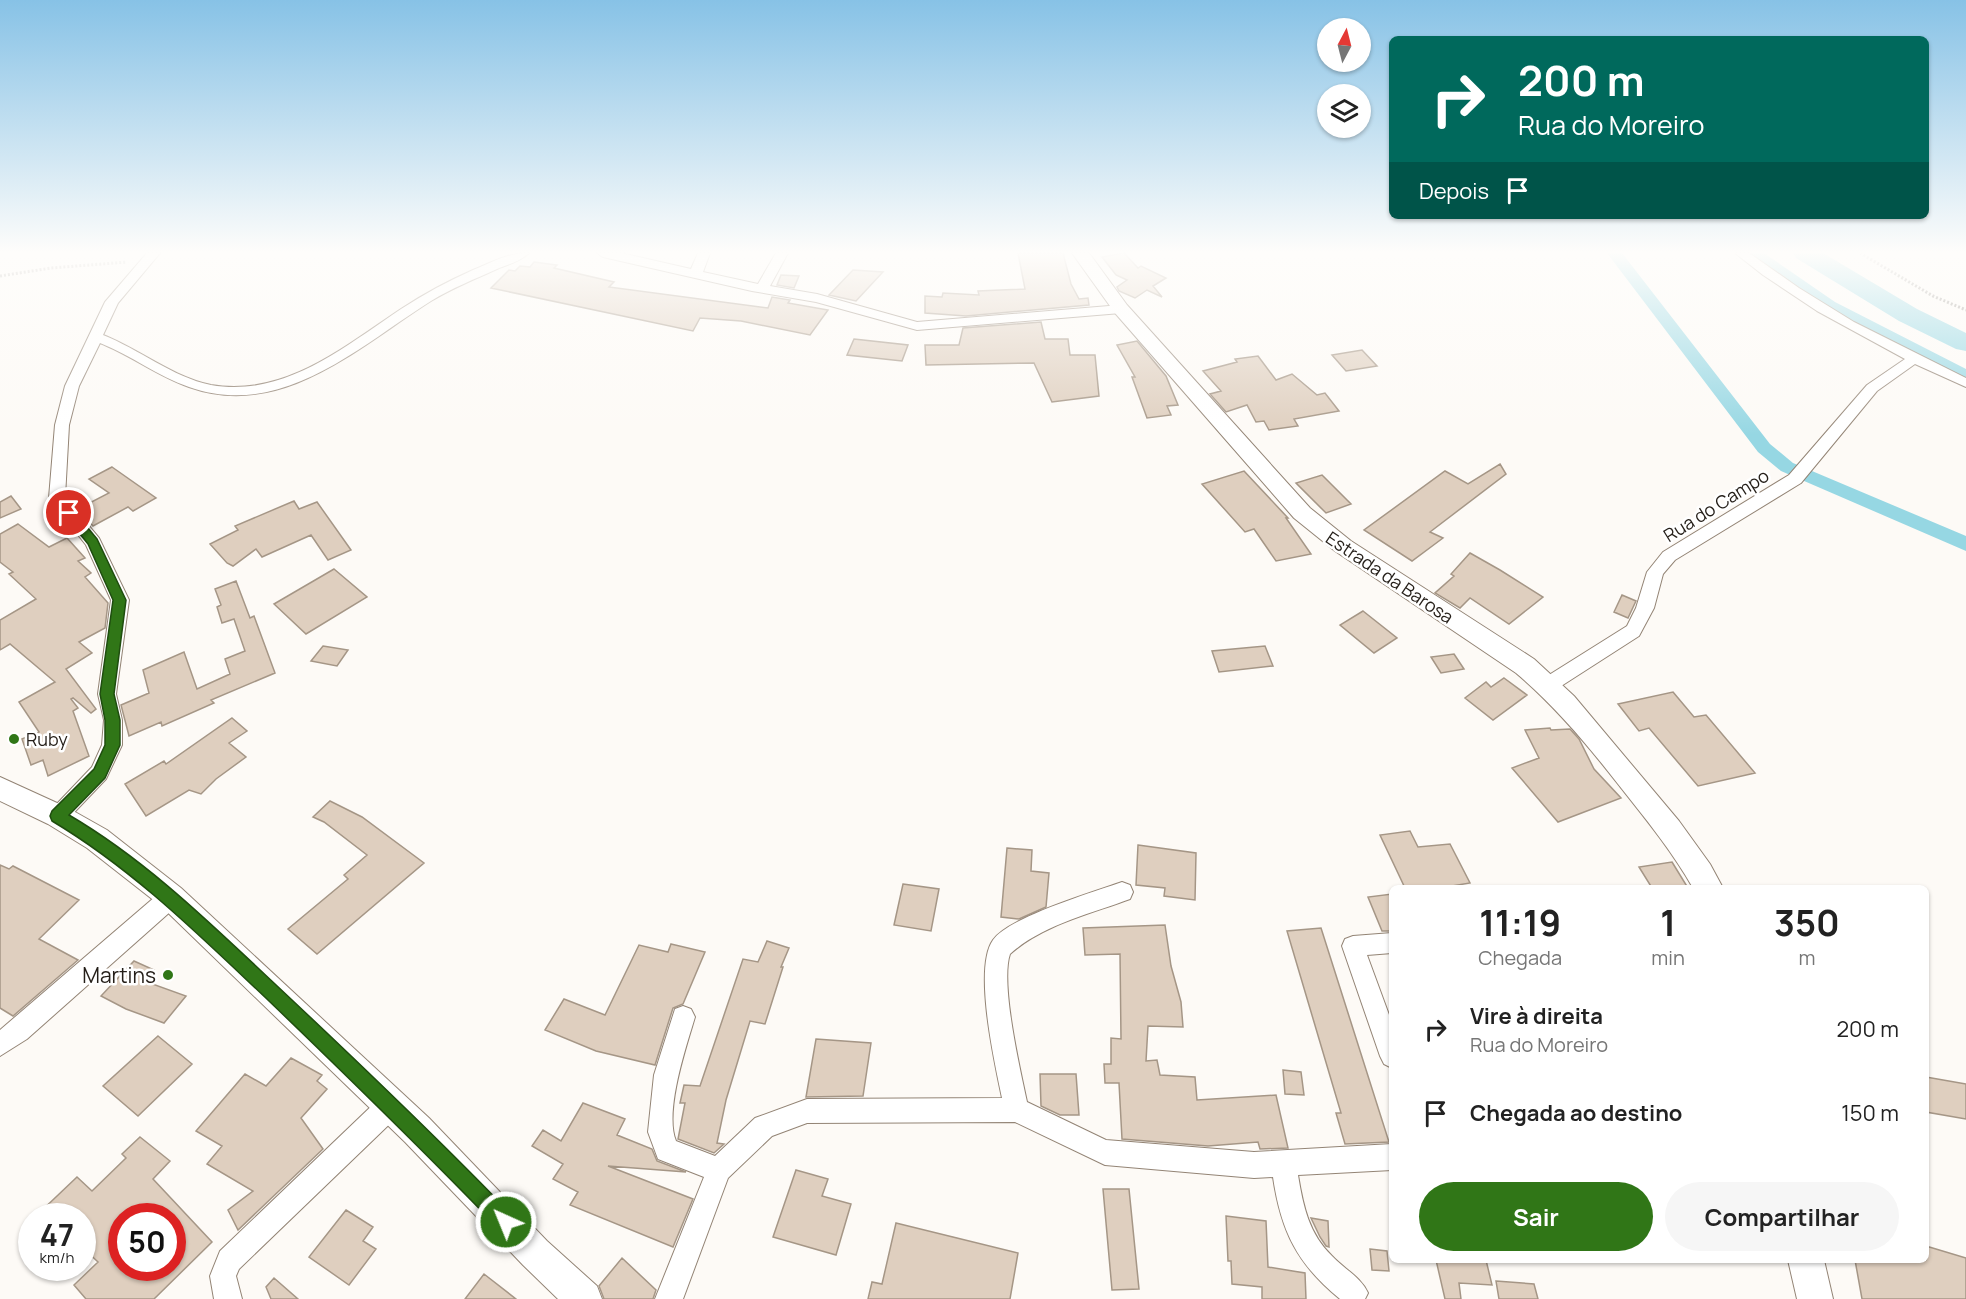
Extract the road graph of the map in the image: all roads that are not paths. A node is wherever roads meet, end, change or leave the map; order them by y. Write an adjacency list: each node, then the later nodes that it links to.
1 (106, 314): 7 (street)
2 (404, 314): 7 (street)
3 (873, 314): 4 (street)
4 (1066, 314)
5 (1125, 314): 10 (street, Estrada da Barosa)
6 (1830, 314): 8 (street)
7 (95, 336): 12 (street)
8 (1914, 359): 9 (street); 10 (street, Rua do Campo)
9 (1966, 383)
10 (1548, 685): 13 (street, Estrada da Barosa)
11 (0, 788): 12 (street)
12 (58, 816): 15 (street)
13 (1707, 885)
14 (1122, 892): 21 (street)
15 (171, 897): 18 (street); 20 (street)
16 (1389, 943): 19 (street)
17 (683, 1017): 24 (street)
18 (0, 1044)
19 (1389, 1048)
20 (390, 1106): 27 (street); 28 (street)
21 (1016, 1110): 23 (street); 24 (street)
22 (1389, 1157): 23 (street)
23 (1284, 1163): 26 (street)
24 (719, 1170): 29 (street)
25 (1807, 1263): 30 (street)
26 (1354, 1293)
27 (228, 1299)
28 (584, 1299)
29 (669, 1299)
30 (1815, 1299)

